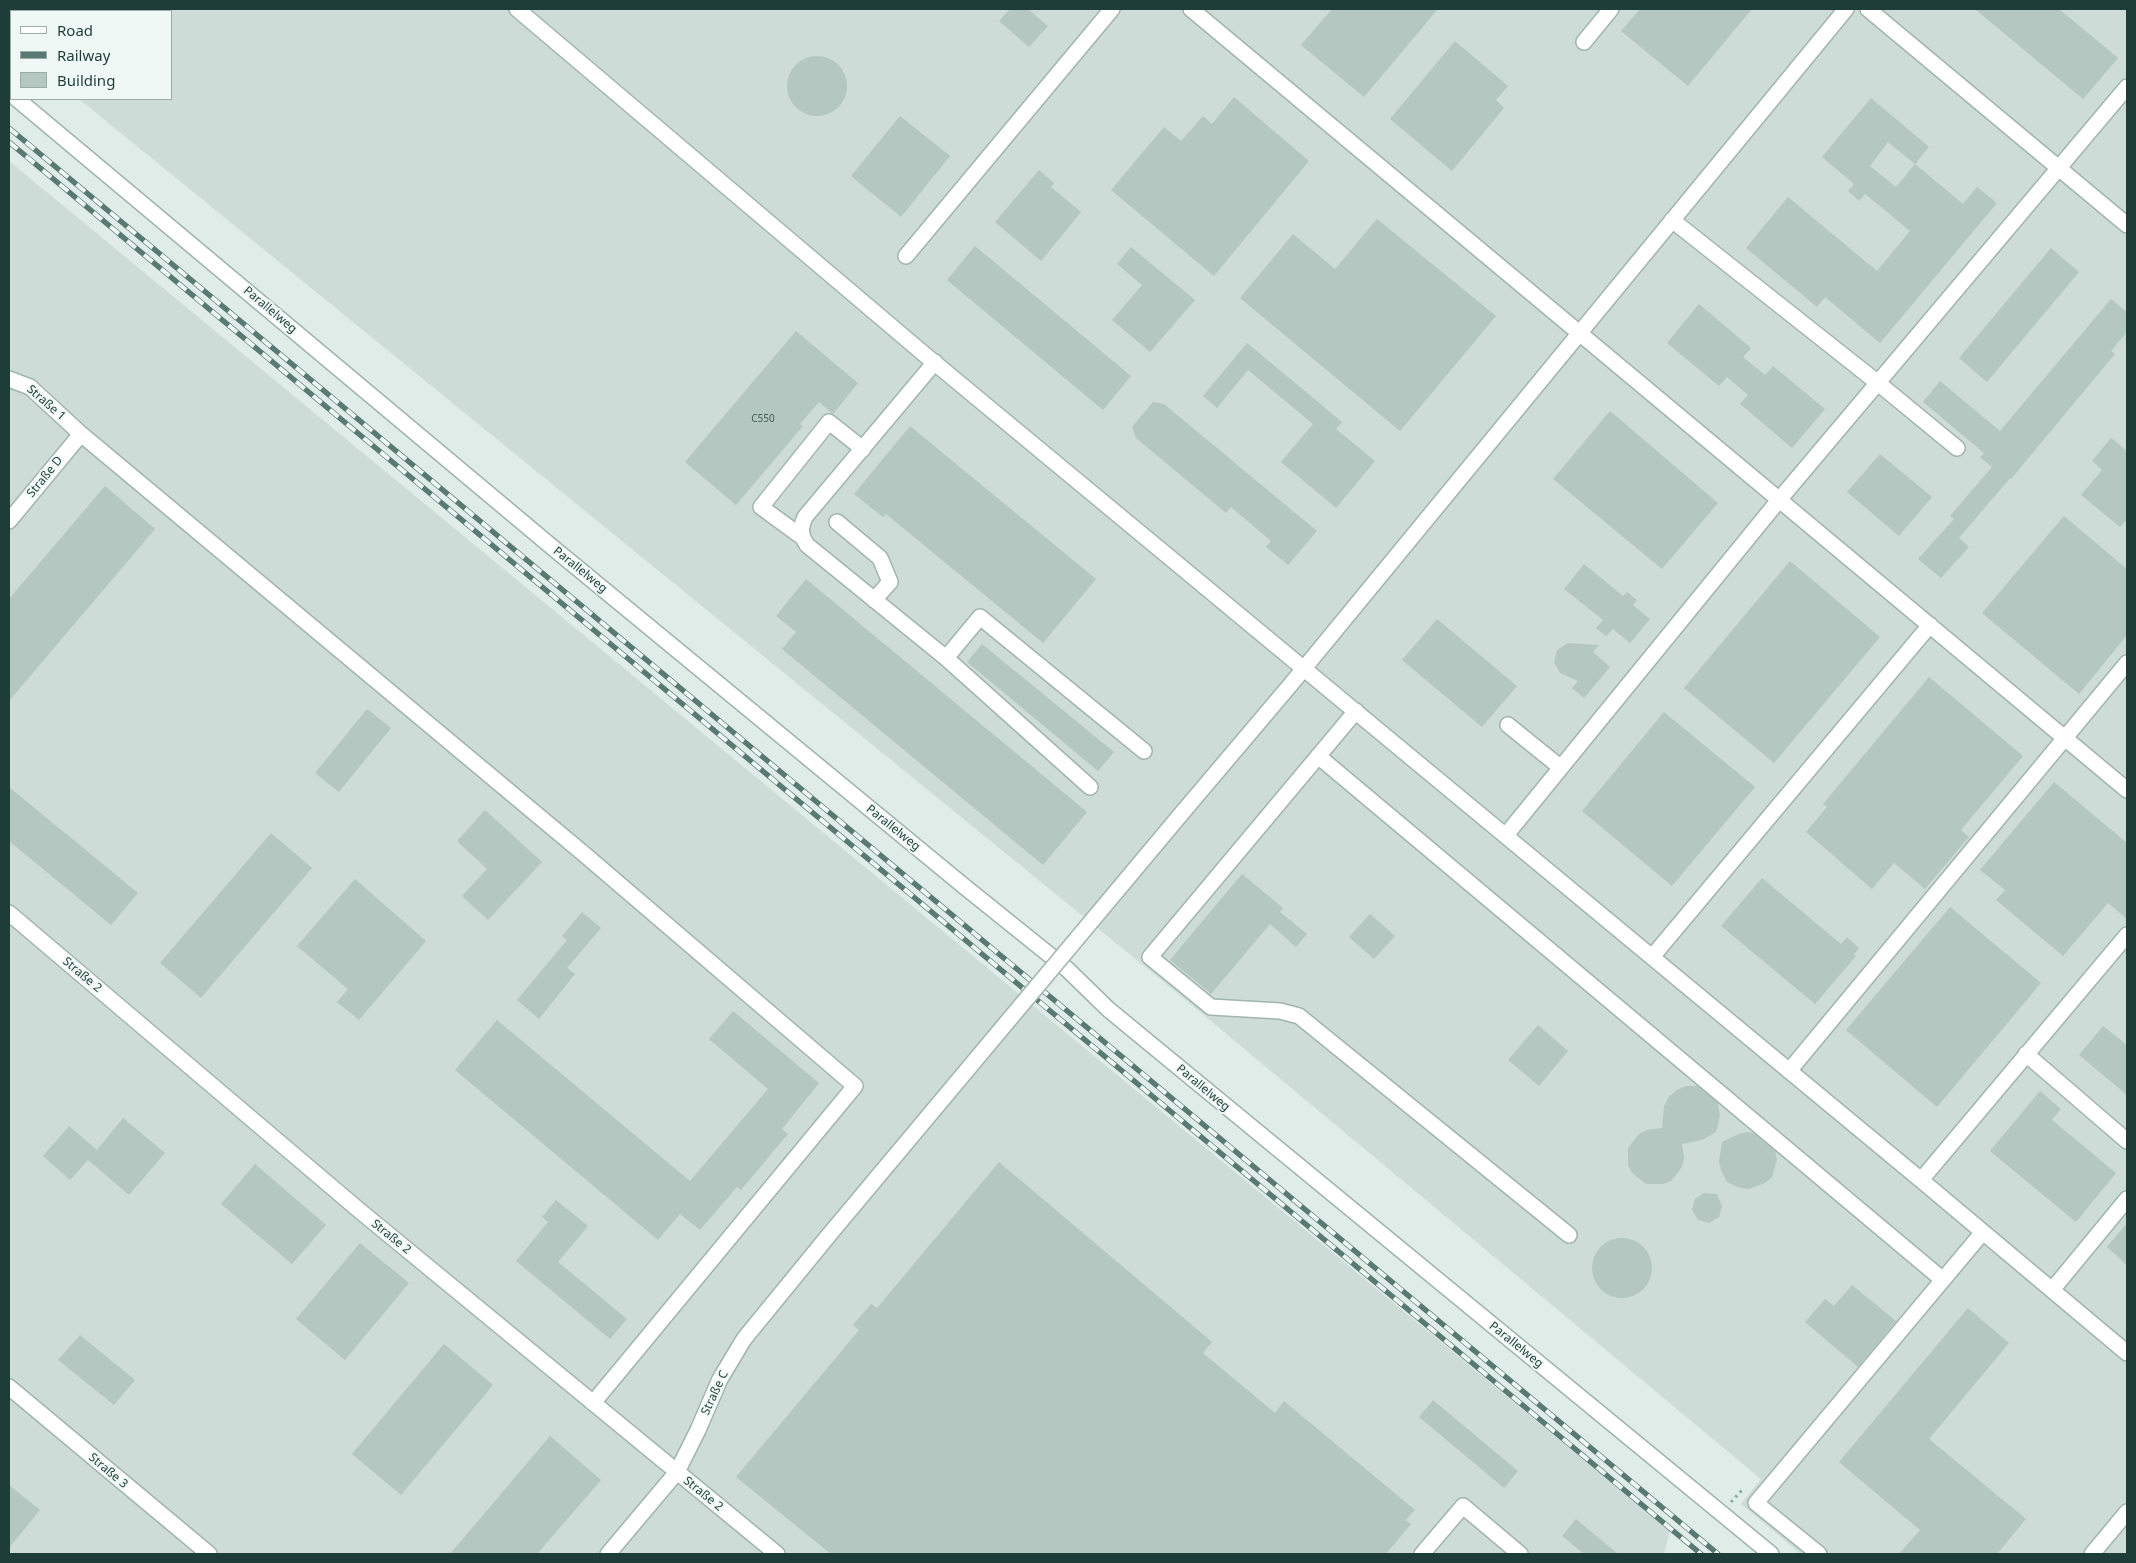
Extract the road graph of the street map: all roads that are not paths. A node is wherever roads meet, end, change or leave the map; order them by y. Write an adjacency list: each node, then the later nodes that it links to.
1 (517, 9): 15 (street)
2 (1112, 9): 13 (street)
3 (1191, 9): 14 (street)
4 (1611, 9): 7 (street)
5 (1846, 9): 11 (street, Straße C)
6 (1868, 9): 10 (street)
7 (1584, 42)
8 (2127, 87): 10 (street)
9 (18, 100): 61 (street, Parallelweg)
10 (2060, 169): 12 (street); 17 (street)
11 (1672, 220): 14 (street, Straße C); 17 (street)
12 (2127, 225)
13 (906, 256)
14 (1580, 332): 21 (street); 29 (street, Straße C)
15 (934, 362): 20 (street); 29 (street)
16 (9, 378): 18 (street, Straße 1)
17 (1878, 383): 19 (street); 21 (street)
18 (81, 434): 22 (street, Straße D); 53 (street, Straße 1)
19 (1956, 448)
20 (863, 449): 24 (street); 24 (street)
21 (1779, 500): 26 (street); 35 (street)
22 (9, 521)
23 (837, 522): 25 (street)
24 (802, 537): 25 (street)
25 (874, 600): 27 (street)
26 (1930, 626): 32 (street); 41 (street)
27 (946, 658): 33 (street); 36 (street)
28 (2127, 663): 32 (street)
29 (1304, 668): 30 (street); 54 (street, Straße C, bridge)
30 (1356, 711): 34 (street); 38 (street)
31 (1508, 725): 35 (street)
32 (2065, 738): 37 (street); 43 (street)
33 (1144, 751)
34 (1318, 756): 48 (street); 49 (street)
35 (1560, 768): 38 (street)
36 (1090, 787)
37 (2127, 790)
38 (1506, 835): 41 (street)
39 (9, 913): 53 (street, Straße 2)
40 (2127, 935): 42 (street)
41 (1652, 957): 43 (street)
42 (2026, 1054): 44 (street); 45 (street)
43 (1789, 1071): 45 (street)
44 (2127, 1141)
45 (1921, 1180): 47 (street)
46 (2127, 1199): 50 (street)
47 (1983, 1232): 49 (street); 50 (street)
48 (1569, 1235)
49 (1943, 1280): 62 (street)
50 (2052, 1290): 51 (street)
51 (2127, 1353)
52 (9, 1388): 56 (street, Straße 3)
53 (593, 1403): 54 (street, Straße 2)
54 (676, 1472): 57 (street, Straße C); 58 (street, Straße 2)
55 (2127, 1512): 63 (street)
56 (209, 1554)
57 (608, 1554)
58 (778, 1554)
59 (1422, 1554): 60 (street)
60 (1520, 1554)
61 (1771, 1554)
62 (1819, 1554)
63 (2092, 1554)

